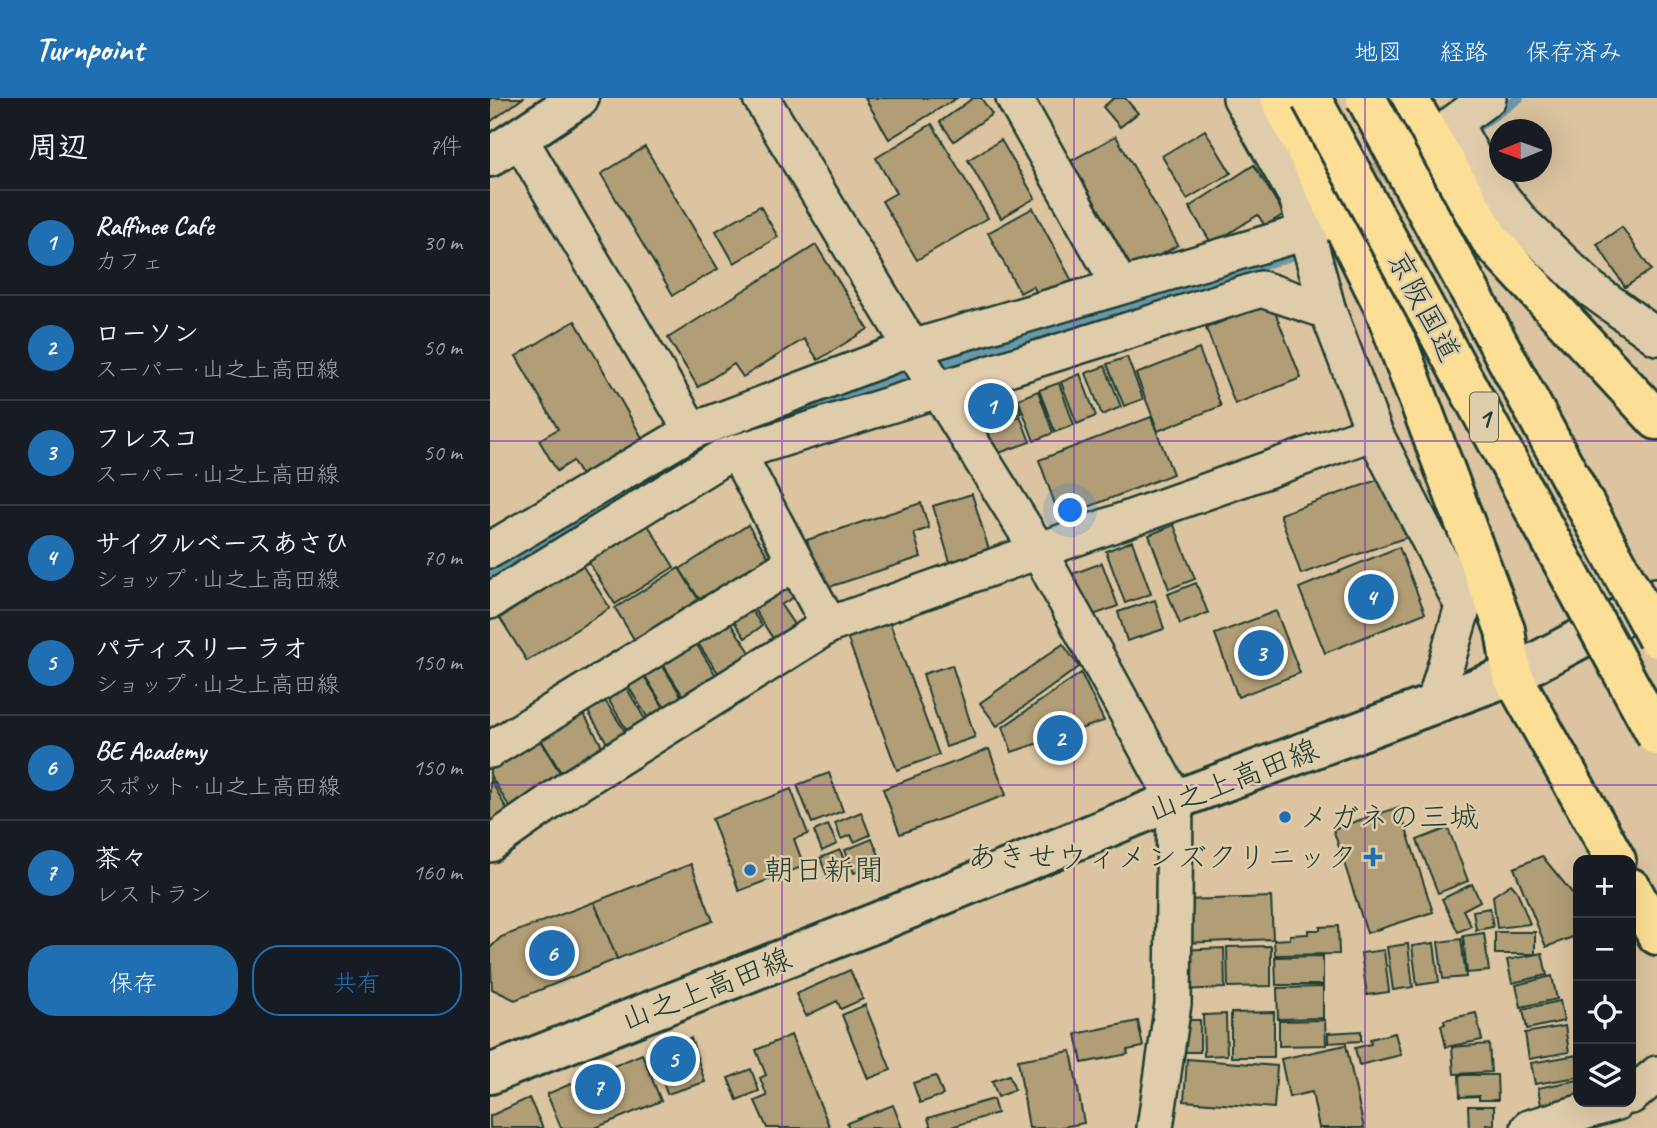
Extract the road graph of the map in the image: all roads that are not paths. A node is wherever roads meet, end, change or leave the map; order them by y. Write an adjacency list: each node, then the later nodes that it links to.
1 (579, 98): 10 (street)
2 (761, 98): 16 (street)
3 (1014, 98): 12 (street)
4 (1241, 98): 11 (street)
5 (1280, 98): 29 (highway)
6 (1311, 98): 31 (highway, 京阪国道 / 1, bridge)
7 (1366, 98): 28 (highway, 京阪国道 / 1, bridge)
8 (1408, 98): 18 (highway)
9 (1488, 98): 15 (street)
10 (504, 148): 19 (street)
11 (1315, 226): 12 (street); 13 (street)
12 (1106, 292): 14 (street); 16 (street)
13 (1328, 311): 14 (street); 20 (street)
14 (1115, 333): 17 (street)
15 (1657, 337)
16 (912, 349): 17 (street); 19 (street)
17 (938, 388): 21 (street); 23 (street)
18 (1657, 420)
19 (692, 431): 22 (street)
20 (1374, 432): 23 (street); 30 (street)
21 (737, 452): 24 (street); 26 (street)
22 (491, 548)
23 (1038, 550): 27 (street); 33 (street)
24 (794, 563): 27 (street); 32 (street)
25 (1657, 598): 29 (street, 山之上高田線)
26 (490, 601)
27 (829, 625): 34 (street)
28 (1657, 638)
29 (1512, 675): 30 (street, 山之上高田線); 35 (highway)
30 (1434, 705): 33 (street, 山之上高田線)
31 (1657, 736)
32 (490, 750)
33 (1175, 800): 38 (street, 山之上高田線); 42 (street)
34 (490, 844)
35 (1613, 855)
36 (1636, 897): 37 (highway)
37 (1657, 935)
38 (490, 1074)
39 (1657, 1074): 40 (street)
40 (1636, 1092)
41 (1600, 1107): 43 (street)
42 (1155, 1128)
43 (1529, 1128)

